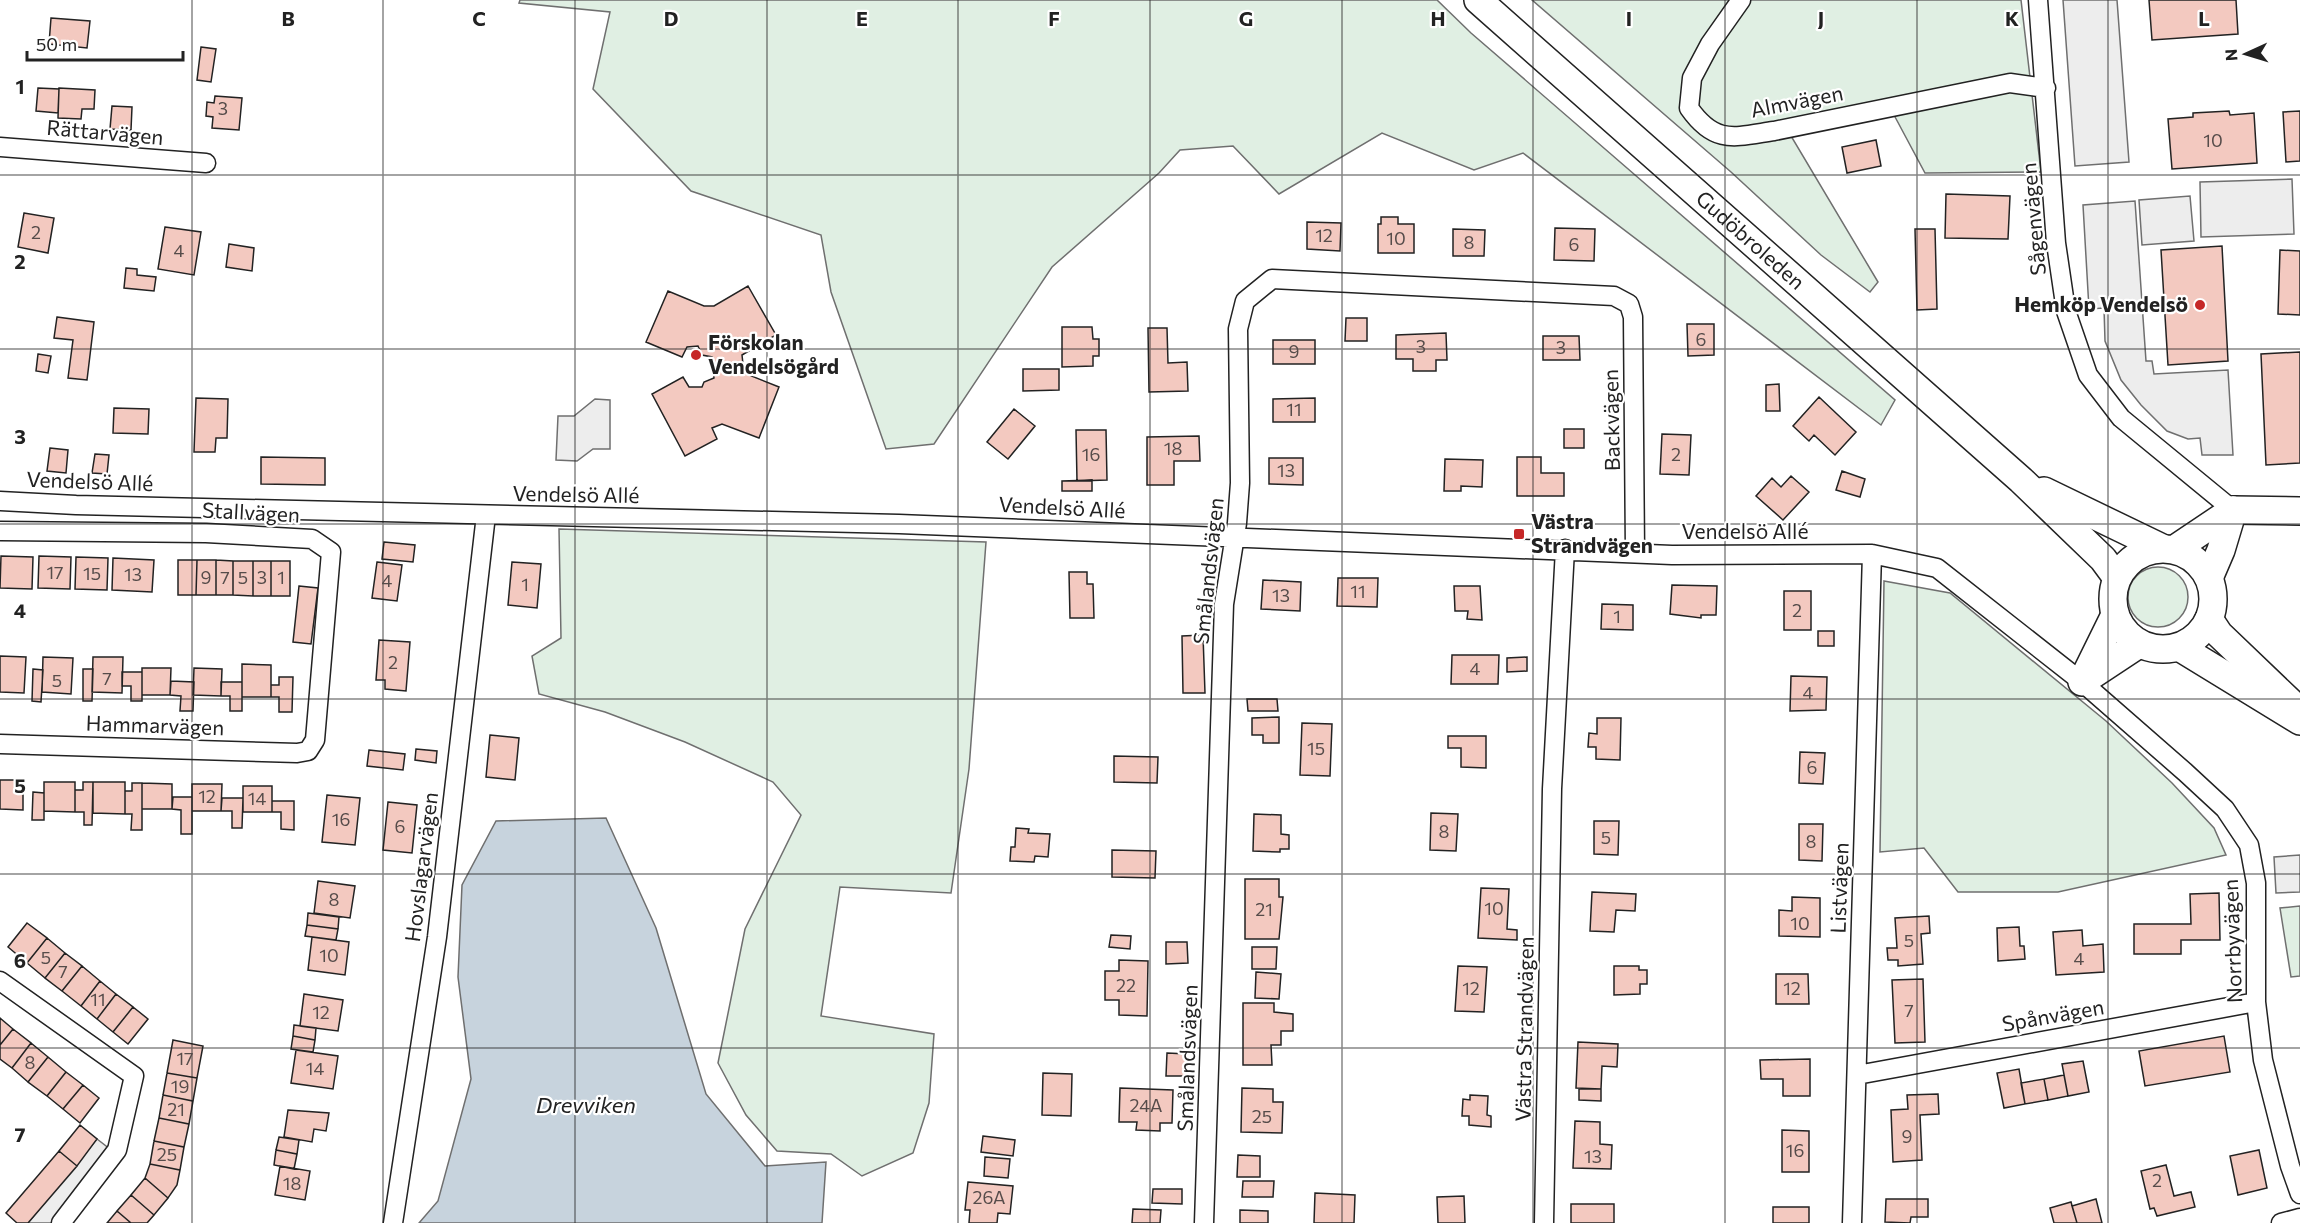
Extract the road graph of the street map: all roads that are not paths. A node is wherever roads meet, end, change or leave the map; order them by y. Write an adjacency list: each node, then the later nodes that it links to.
1 (1478, 0): 8 (main road, Gudöbroleden)
2 (1741, 0): 4 (street, Almvägen)
3 (2038, 0): 4 (street, Sågenvägen)
4 (2046, 88): 10 (street, Sågenvägen)
5 (0, 147): 6 (street, Rättarvägen)
6 (206, 164)
7 (1614, 296): 14 (street, Smålandsvägen); 17 (street, Backvägen)
8 (2021, 480): 16 (main road, Gudöbroleden); 19 (main road, Gudöbroleden)
9 (0, 501): 12 (street, Vendelsö Allé)
10 (2233, 510): 11 (main road); 16 (main road); 20 (main road)
11 (2300, 511)
12 (486, 515): 14 (street, Vendelsö Allé); 36 (street, Hovslagarvägen)
13 (0, 531): 29 (street, Stallvägen)
14 (1234, 539): 15 (street, Vendelsö Allé); 37 (street, Smålandsvägen)
15 (1565, 549): 17 (street, Vendelsö Allé); 38 (street, Västra Strandvägen)
16 (2169, 549): 19 (main road); 20 (main road)
17 (1635, 553): 18 (street, Vendelsö Allé)
18 (1872, 554): 25 (street, Vendelsö Allé); 32 (street, Listvägen)
19 (2117, 578): 21 (main road)
20 (2209, 578): 22 (main road)
21 (2115, 615): 23 (main road); 25 (main road)
22 (2209, 619): 24 (main road); 26 (main road)
23 (2139, 644): 24 (main road); 25 (main road)
24 (2180, 647): 27 (main road)
25 (2082, 682): 31 (street, Norrbyvägen)
26 (2300, 712)
27 (2300, 721)
28 (0, 744): 29 (street, Hammarvägen)
29 (308, 751)
30 (0, 981): 35 (street)
31 (2256, 1002): 32 (street, Spånvägen); 33 (street, Norrbyvägen)
32 (1857, 1075): 39 (street, Listvägen)
33 (2300, 1194)
34 (2300, 1218): 40 (street)
35 (61, 1223)
36 (393, 1223)
37 (1204, 1223)
38 (1544, 1223)
39 (1852, 1223)
40 (2281, 1223)

